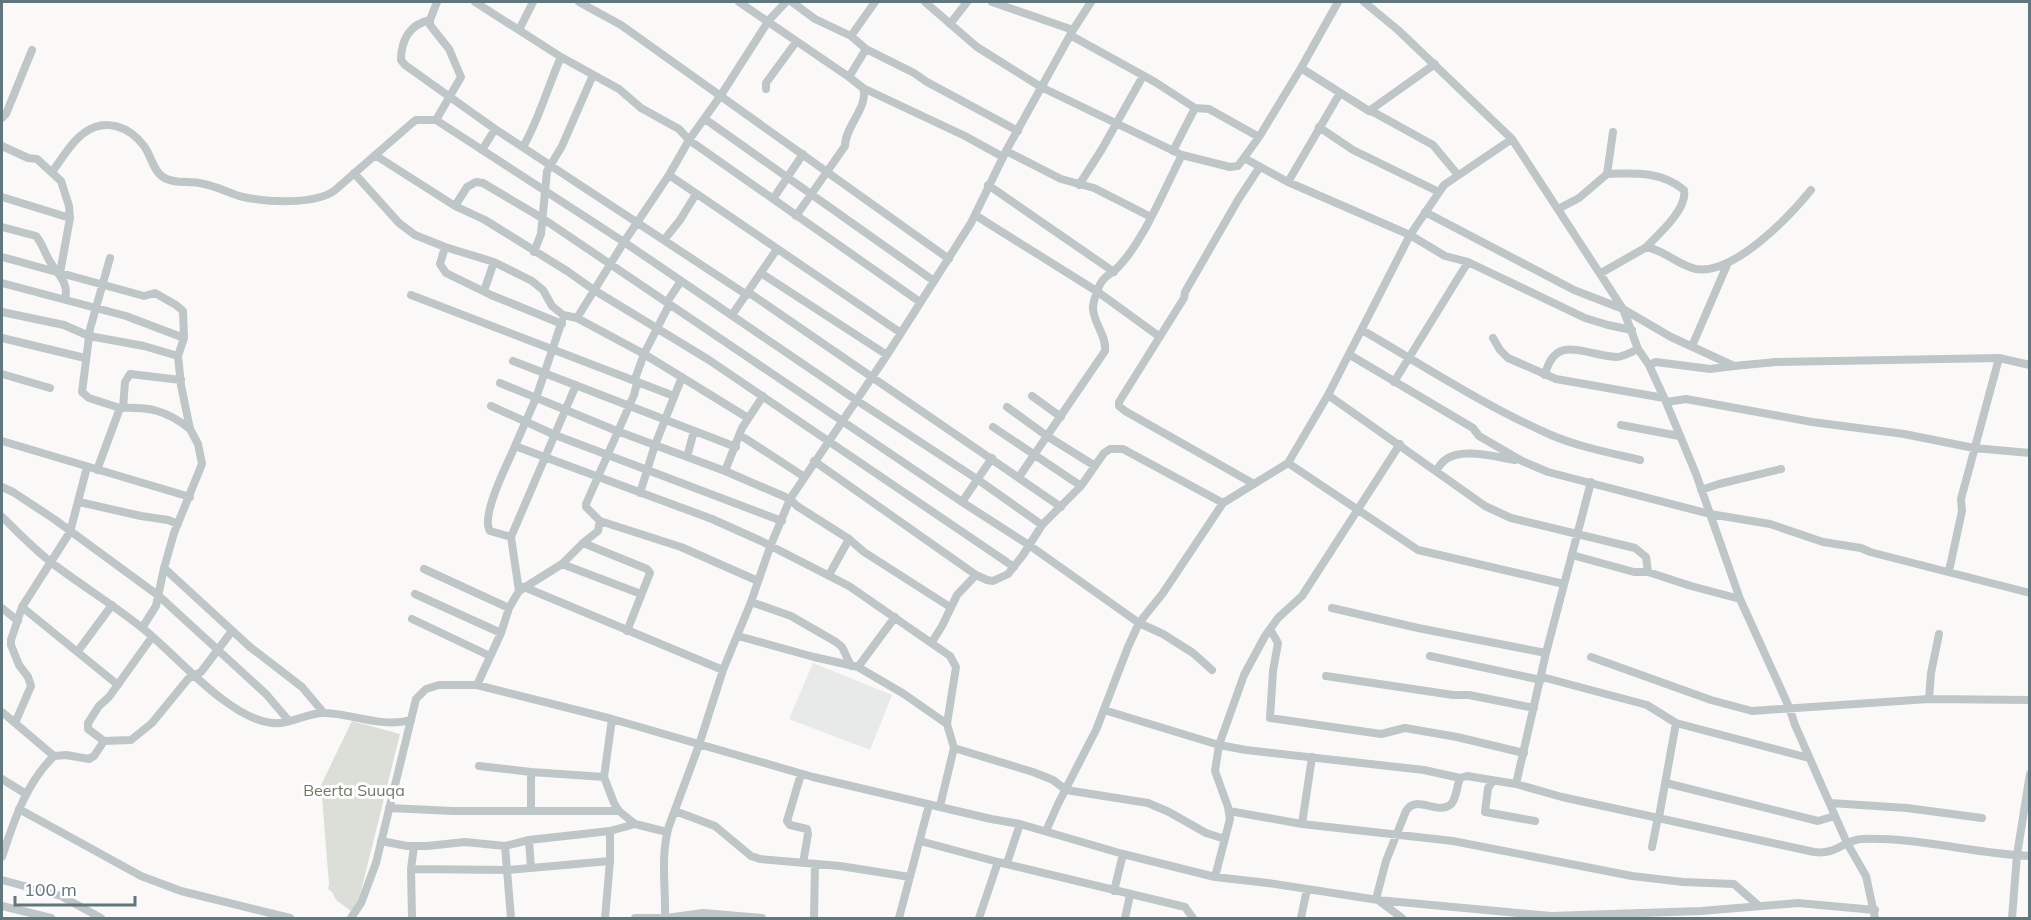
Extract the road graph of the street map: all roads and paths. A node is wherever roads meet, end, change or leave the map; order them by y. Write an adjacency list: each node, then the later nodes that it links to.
1 (437, 2): 17 (street)
2 (475, 2): 20 (street)
3 (533, 2): 20 (street)
4 (579, 2): 36 (street)
5 (739, 2): 18 (street)
6 (773, 2): 16 (street)
7 (786, 2): 16 (street)
8 (792, 2): 22 (street)
9 (875, 2): 22 (street)
10 (925, 2): 19 (street)
11 (967, 2): 19 (street)
12 (992, 2): 21 (street)
13 (1090, 2): 21 (street)
14 (1338, 2): 28 (street)
15 (1364, 2): 27 (street)
16 (775, 13): 18 (street)
17 (430, 20): 37 (street); 37 (street)
18 (769, 20): 23 (street); 36 (street)
19 (950, 24): 32 (street)
20 (519, 30): 26 (street)
21 (1071, 32): 30 (street); 32 (street)
22 (851, 36): 24 (street)
23 (796, 42): 31 (street); 34 (street)
24 (866, 49): 31 (street); 46 (street)
25 (32, 50): 40 (street)
26 (561, 57): 29 (street); 52 (street)
27 (1435, 64): 39 (street); 49 (street)
28 (1301, 68): 35 (street); 48 (street)
29 (593, 75): 50 (street); 60 (street)
30 (1143, 76): 38 (street); 43 (street)
31 (849, 77): 33 (street)
32 (1041, 87): 43 (street); 46 (street)
33 (863, 88): 56 (street); 63 (street)
34 (766, 89)
35 (1340, 93): 39 (street); 44 (street)
36 (721, 95): 41 (street); 55 (street)
37 (450, 97): 42 (street); 45 (street)
38 (1195, 108): 48 (street); 54 (street)
39 (1369, 111): 67 (street)
40 (2, 118)
41 (705, 119): 50 (street); 68 (street)
42 (436, 120): 53 (street); 57 (street)
43 (1116, 124): 54 (street); 71 (street)
44 (1319, 127): 69 (street); 74 (street)
45 (495, 129): 52 (street); 53 (street)
46 (1018, 131): 56 (street)
47 (1613, 132): 65 (street)
48 (1259, 137): 59 (street)
49 (1512, 139): 67 (street); 80 (street)
50 (689, 140): 66 (street); 78 (street)
51 (2, 146): 62 (street)
52 (523, 147): 60 (street)
53 (483, 150): 73 (street)
54 (1173, 151): 58 (street)
55 (804, 154): 63 (street); 68 (street)
56 (1004, 154): 70 (street); 71 (street)
57 (375, 155): 64 (street); 79 (street)
58 (1182, 155): 59 (street); 84 (street)
59 (1244, 158): 61 (street)
60 (551, 164): 73 (street); 87 (street)
61 (1259, 168): 69 (street); 130 (street)
62 (52, 172): 64 (street); 85 (street)
63 (826, 172): 76 (street); 98 (street)
64 (354, 173): 92 (street)
65 (1607, 174): 80 (street); 93 (street)
66 (669, 175): 75 (street); 87 (street)
67 (1458, 175): 74 (street)
68 (786, 177): 76 (street); 78 (street)
69 (1288, 182): 89 (street)
70 (988, 185): 82 (street); 103 (street)
71 (1079, 185): 84 (street)
72 (1811, 190): 101 (street)
73 (546, 192): 86 (street); 91 (street)
74 (1439, 192): 81 (street)
75 (696, 194): 90 (street); 94 (street)
76 (810, 194): 83 (street); 108 (street)
77 (2, 197): 85 (street)
78 (773, 199): 83 (street)
79 (455, 206): 86 (street); 95 (street)
80 (1558, 209): 106 (street)
81 (1425, 213): 89 (street); 120 (street)
82 (975, 215): 98 (street); 113 (street)
83 (796, 216): 117 (street)
84 (1151, 217): 103 (street)
85 (70, 218): 104 (street)
86 (542, 218): 95 (street); 102 (street)
87 (639, 222): 90 (street); 91 (street)
88 (2, 227): 104 (street)
89 (1410, 235): 100 (street); 126 (street)
90 (664, 240): 114 (street)
91 (624, 242): 102 (street); 107 (street)
92 (445, 247): 99 (street); 112 (street)
93 (1645, 248): 101 (street); 106 (street)
94 (777, 249): 105 (street); 128 (street)
95 (534, 252): 111 (street)
96 (2, 257): 104 (street)
97 (110, 258): 110 (street)
98 (949, 259): 108 (street)
99 (494, 262): 112 (street); 124 (street)
100 (1468, 262): 127 (street); 141 (street)
101 (1727, 264): 134 (street)
102 (610, 266): 111 (street); 118 (street)
103 (1113, 272): 113 (street)
104 (60, 273): 110 (street); 116 (street)
105 (761, 273): 114 (street); 138 (street)
106 (1601, 273): 120 (street)
107 (681, 281): 118 (street); 122 (street)
108 (934, 281): 117 (street)
109 (2, 283): 116 (street)
110 (102, 284): 119 (street); 132 (street)
111 (594, 290): 123 (street); 125 (street)
112 (484, 291): 124 (street)
113 (1098, 292): 130 (street); 171 (street)
114 (747, 293): 122 (street); 152 (street)
115 (411, 295): 136 (street)
116 (65, 299): 119 (street)
117 (920, 302): 128 (street)
118 (668, 303): 125 (street); 174 (street)
119 (95, 307): 129 (street); 132 (street)
120 (1623, 309): 127 (street); 134 (street)
121 (2, 312): 129 (street)
122 (732, 315): 164 (street)
123 (577, 318): 124 (street); 137 (street)
124 (563, 319): 136 (street)
125 (657, 327): 137 (street); 161 (street)
126 (1362, 330): 139 (street); 141 (street)
127 (1632, 330): 135 (street)
128 (901, 333): 138 (street)
129 (89, 336): 140 (street); 142 (street)
130 (1160, 337): 214 (street)
131 (2, 338): 142 (street)
132 (184, 338): 140 (street)
133 (1493, 338): 150 (street)
134 (1692, 346): 147 (street)
135 (1638, 349): 145 (street); 150 (street)
136 (553, 350): 148 (street); 153 (street)
137 (644, 354): 151 (street); 153 (street)
138 (887, 355): 152 (street)
139 (1350, 355): 155 (street); 159 (street)
140 (178, 356): 154 (street)
141 (1409, 357): 155 (street); 198 (street)
142 (85, 358): 169 (street)
143 (1998, 358): 146 (street); 147 (street); 191 (street)
144 (513, 360): 148 (street)
145 (1649, 365): 147 (street); 165 (street)
146 (2030, 365)
147 (1734, 366)
148 (544, 373): 157 (street); 163 (street)
149 (2, 374): 158 (street)
150 (1545, 375): 165 (street)
151 (682, 377): 160 (street); 172 (street)
152 (871, 377): 164 (street); 197 (street)
153 (635, 379): 160 (street); 167 (street)
154 (181, 380): 169 (street); 178 (street)
155 (1394, 382): 200 (street)
156 (500, 383): 163 (street)
157 (576, 385): 167 (street); 170 (street)
158 (50, 388)
159 (1328, 395): 187 (street); 201 (street)
160 (674, 396): 173 (street)
161 (763, 396): 172 (street); 186 (street)
162 (1032, 396): 171 (street)
163 (536, 398): 170 (street); 175 (street)
164 (856, 400): 174 (street); 212 (street)
165 (1665, 400): 184 (street); 191 (street)
166 (490, 406): 175 (street)
167 (629, 406): 173 (street); 179 (street)
168 (1007, 407): 183 (street)
169 (121, 408): 178 (street); 205 (street)
170 (566, 410): 179 (street); 181 (street)
171 (1061, 417): 183 (street)
172 (748, 418): 182 (street)
173 (665, 420): 180 (street); 188 (street)
174 (842, 421): 186 (street); 222 (street)
175 (526, 423): 181 (street); 189 (street)
176 (1621, 425): 184 (street)
177 (993, 427): 194 (street)
178 (190, 429): 219 (street)
179 (617, 431): 188 (street); 193 (street)
180 (694, 431): 190 (street); 195 (street)
181 (555, 435): 193 (street); 196 (street)
182 (740, 435): 190 (street); 209 (street)
183 (1047, 436): 194 (street); 202 (street)
184 (1679, 436): 217 (street)
185 (2, 441): 203 (street)
186 (828, 442): 199 (street); 242 (street)
187 (1400, 444): 208 (street); 225 (street)
188 (655, 445): 195 (street); 204 (street)
189 (515, 446): 196 (street); 234 (street)
190 (736, 447): 207 (street)
191 (1974, 448): 192 (street); 245 (street)
192 (2030, 453)
193 (608, 454): 204 (street); 210 (street)
194 (1034, 455): 211 (street); 215 (street)
195 (687, 457): 207 (street)
196 (546, 458): 210 (street); 234 (street)
197 (992, 458): 211 (street); 212 (street)
198 (1640, 460)
199 (814, 461): 209 (street); 248 (street)
200 (1522, 461): 208 (street); 213 (street)
201 (1288, 463): 214 (street); 225 (street)
202 (1095, 466): 215 (street); 223 (street)
203 (87, 467): 205 (street); 221 (street)
204 (648, 469): 218 (street); 229 (street)
205 (97, 470): 219 (street)
206 (1781, 470): 217 (street)
207 (725, 471): 220 (street)
208 (1436, 471): 233 (street)
209 (803, 476): 220 (street)
210 (598, 477): 218 (street); 228 (street)
211 (1019, 477): 224 (street)
212 (977, 479): 222 (street); 231 (street)
213 (1591, 482): 226 (street); 233 (street)
214 (1254, 483): 223 (street)
215 (1081, 486): 224 (street)
216 (2, 487): 232 (street)
217 (1701, 490): 226 (street)
218 (640, 493): 238 (street)
219 (190, 497): 230 (street)
220 (790, 499): 229 (street); 235 (street)
221 (79, 502): 230 (street); 232 (street)
222 (962, 502): 237 (street)
223 (1223, 503): 267 (street)
224 (1061, 507): 231 (street)
225 (1357, 510): 250 (street); 269 (street)
226 (1710, 514): 245 (street); 256 (street)
227 (2, 517): 240 (street)
228 (600, 521): 236 (street); 249 (street)
229 (782, 521): 238 (street)
230 (178, 524): 243 (street)
231 (1042, 525): 237 (street)
232 (70, 532): 240 (street); 255 (street)
233 (1578, 533): 239 (street); 246 (street)
234 (511, 537): 251 (street)
235 (849, 539): 247 (street); 260 (street)
236 (583, 543): 241 (street); 254 (street)
237 (1029, 545): 242 (street); 267 (street)
238 (770, 547): 247 (street); 249 (street)
239 (1572, 555): 246 (street); 250 (street)
240 (51, 562): 258 (street); 259 (street)
241 (562, 564): 251 (street); 254 (street)
242 (1014, 567): 248 (street)
243 (164, 568): 255 (street); 270 (street)
244 (424, 569): 262 (street)
245 (1949, 571): 252 (street)
246 (1648, 572): 256 (street)
247 (829, 575): 264 (street)
248 (976, 575): 260 (street)
249 (758, 581): 257 (street)
250 (1564, 584): 279 (street)
251 (521, 589): 262 (street); 271 (street)
252 (2030, 593)
253 (415, 594): 272 (street)
254 (641, 594): 271 (street)
255 (159, 596): 268 (street); 278 (street)
256 (1740, 599): 293 (street)
257 (751, 602): 274 (street); 283 (street)
258 (112, 605): 268 (street); 277 (street)
259 (22, 607): 266 (street); 277 (street)
260 (950, 607): 276 (street)
261 (2, 608): 266 (street)
262 (509, 608): 272 (street)
263 (1332, 608): 279 (street)
264 (895, 617): 276 (street); 283 (street)
265 (412, 620): 280 (street)
266 (18, 621): 301 (street)
267 (1139, 623): 285 (street); 295 (street)
268 (142, 628): 275 (street)
269 (1270, 629): 306 (street); 308 (street)
270 (232, 631): 278 (street); 297 (street)
271 (627, 631): 284 (street)
272 (501, 633): 280 (street)
273 (1939, 634): 291 (street)
274 (738, 636): 283 (street); 284 (street)
275 (152, 637): 286 (street); 289 (street)
276 (932, 642): 303 (street)
277 (78, 651): 289 (street)
278 (217, 651): 286 (street); 300 (street)
279 (1546, 653): 288 (street)
280 (490, 656): 290 (street)
281 (1430, 656): 288 (street)
282 (1591, 657): 293 (street)
283 (855, 666): 303 (street)
284 (723, 670): 305 (street)
285 (1212, 670)
286 (195, 676): 300 (street); 304 (street)
287 (1326, 676): 294 (street)
288 (1541, 678): 294 (street); 302 (street)
289 (118, 685): 304 (street)
290 (477, 685): 298 (street); 299 (street)
291 (1929, 699): 292 (street); 293 (street)
292 (2030, 700)
293 (1789, 707): 311 (street)
294 (1534, 708): 308 (street)
295 (1104, 710): 306 (street); 322 (street)
296 (2, 712): 301 (street)
297 (323, 712): 299 (street); 300 (street)
298 (612, 719): 305 (street); 316 (street)
299 (411, 720): 327 (street)
300 (289, 721)
301 (15, 723): 309 (street)
302 (1676, 723): 311 (street); 320 (street)
303 (947, 724): 307 (street)
304 (104, 741): 309 (street)
305 (699, 745): 314 (street); 331 (street)
306 (1219, 745): 310 (street); 332 (street)
307 (954, 748): 322 (street); 326 (street)
308 (1524, 753): 321 (street)
309 (54, 756): 323 (street)
310 (1312, 757): 317 (street); 339 (street)
311 (1809, 758): 324 (street)
312 (479, 766): 313 (street)
313 (531, 772): 316 (street); 329 (street)
314 (801, 774): 325 (street); 358 (street)
315 (2029, 775): 353 (street)
316 (604, 777): 330 (street)
317 (1460, 778): 319 (street); 343 (street)
318 (2, 779): 323 (street)
319 (1493, 781): 321 (street); 336 (street)
320 (1666, 783): 333 (street); 334 (street)
321 (1516, 784): 334 (street)
322 (1066, 790): 341 (street); 344 (street)
323 (26, 794): 328 (street)
324 (1830, 803): 333 (street); 335 (street)
325 (930, 805): 326 (street); 347 (street)
326 (940, 806): 338 (street)
327 (389, 808): 329 (street); 346 (street)
328 (19, 809): 355 (street); 377 (street)
329 (531, 811): 330 (street)
330 (619, 811): 337 (street)
331 (675, 811): 342 (street); 358 (street)
332 (1229, 811): 339 (street); 344 (street)
333 (1835, 816): 348 (street)
334 (1658, 817): 348 (street); 351 (street)
335 (1982, 818)
336 (1535, 821)
337 (635, 824): 340 (street); 342 (street)
338 (1020, 824): 341 (street); 357 (street)
339 (1302, 824): 343 (street)
340 (610, 831): 345 (street); 356 (street)
341 (1046, 831): 352 (street)
342 (667, 832): 384 (street)
343 (1395, 835): 369 (street); 371 (street)
344 (1225, 839): 364 (street)
345 (529, 840): 350 (street); 360 (street)
346 (381, 841): 349 (street); 378 (street)
347 (920, 841): 357 (street); 363 (street)
348 (1847, 843): 353 (street); 372 (street)
349 (414, 846): 350 (street); 361 (street)
350 (506, 846): 362 (street)
351 (1652, 847)
352 (1123, 854): 364 (street); 367 (street)
353 (2017, 855): 354 (street); 393 (street)
354 (2030, 856)
355 (2, 857)
356 (610, 861): 360 (street); 381 (street)
357 (1002, 862): 367 (street); 388 (street)
358 (802, 863): 359 (street)
359 (815, 864): 363 (street); 386 (street)
360 (531, 868): 362 (street)
361 (411, 869): 362 (street); 379 (street)
362 (507, 870): 380 (street)
363 (910, 877): 387 (street)
364 (1215, 877): 366 (street)
365 (2, 880): 376 (street)
366 (1306, 889): 369 (street); 391 (street)
367 (1114, 891): 368 (street)
368 (1130, 895): 389 (street); 390 (street)
369 (1378, 900): 374 (street); 392 (street)
370 (2, 906): 375 (street)
371 (1759, 906): 372 (street); 373 (street)
372 (1875, 914)
373 (1636, 916): 374 (street)
374 (1551, 917)
375 (51, 918)
376 (101, 918)
377 (290, 918)
378 (351, 918)
379 (412, 918)
380 (511, 918)
381 (605, 918)
382 (635, 918): 383 (street)
383 (659, 918)
384 (666, 918): 385 (street)
385 (762, 918)
386 (814, 918)
387 (899, 918)
388 (979, 918)
389 (1125, 918)
390 (1193, 918)
391 (1301, 918)
392 (1402, 918)
393 (2012, 918)

